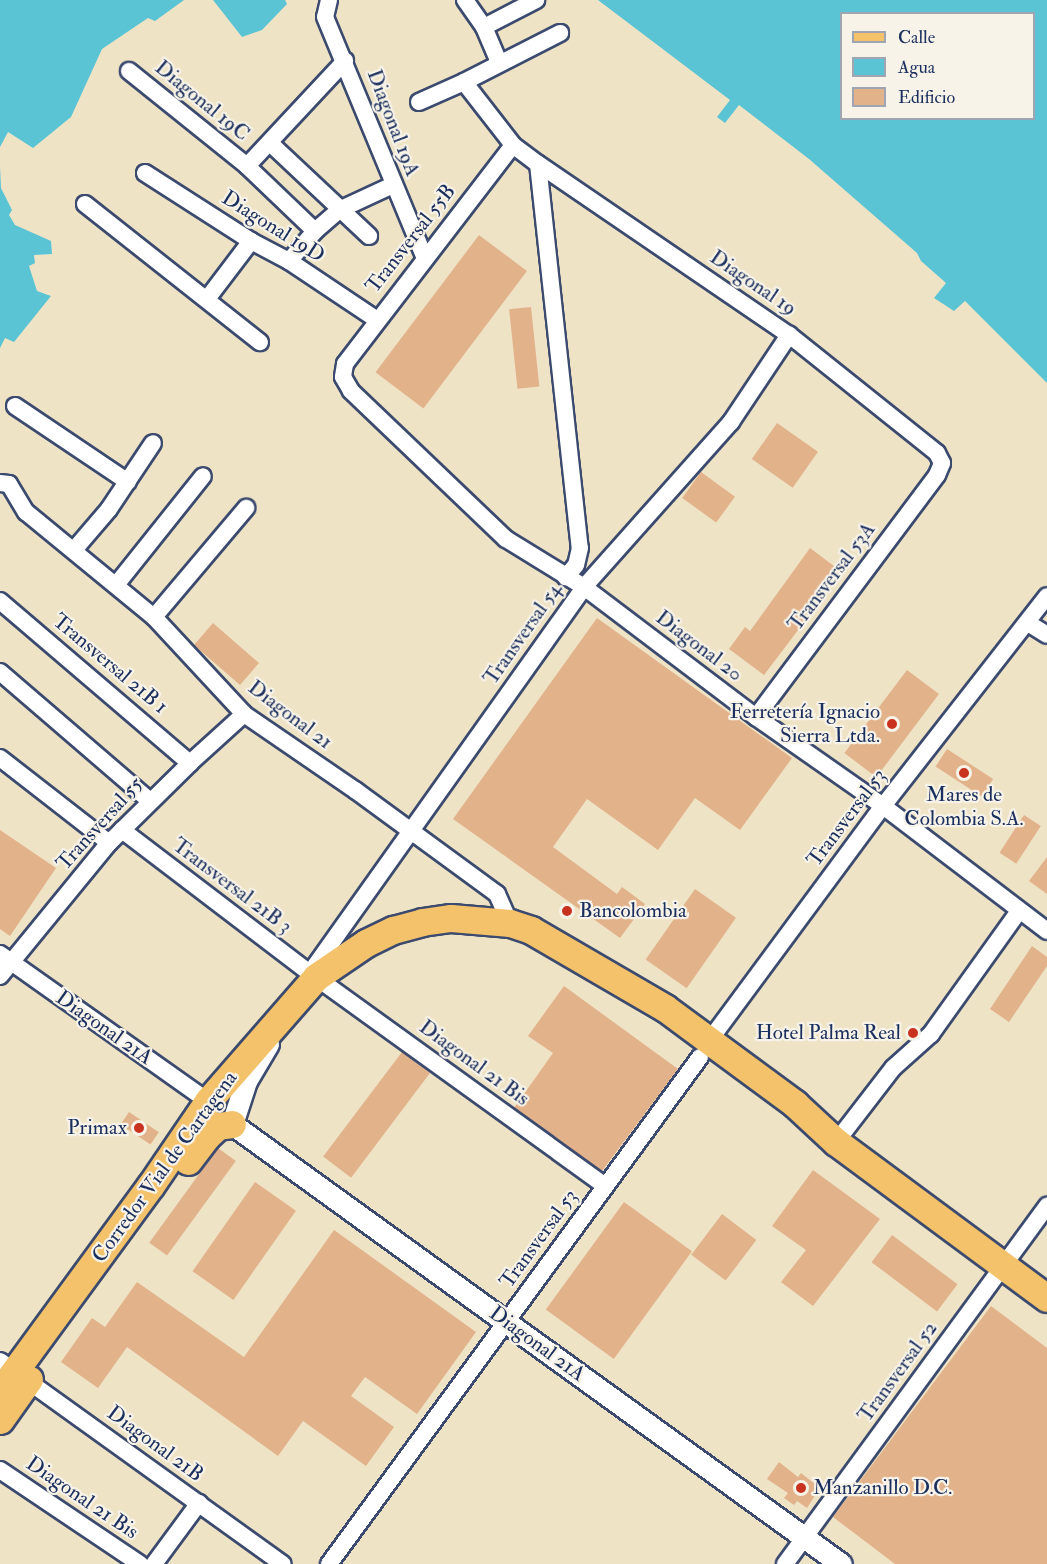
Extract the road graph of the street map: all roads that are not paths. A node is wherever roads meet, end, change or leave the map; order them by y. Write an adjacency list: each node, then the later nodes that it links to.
1 (466, 0): 4 (street)
2 (536, 0): 4 (street)
3 (328, 1): 6 (street, Diagonal 19A)
4 (484, 27): 7 (street)
5 (560, 33): 7 (street)
6 (345, 61): 11 (street); 15 (street, Diagonal 19A)
7 (499, 63): 9 (street)
8 (129, 71): 13 (street, Diagonal 19C)
9 (464, 82): 10 (street); 12 (street, Diagonal 19)
10 (419, 102)
11 (270, 142): 13 (street); 17 (street)
12 (525, 154): 21 (street, Transversal 55B); 25 (street, Diagonal 19); 36 (street)
13 (247, 166): 18 (street, Diagonal 19C)
14 (145, 173): 20 (street, Diagonal 19D)
15 (393, 185): 17 (street); 21 (street, Diagonal 19A)
16 (84, 204): 23 (street)
17 (339, 210): 18 (street); 19 (street)
18 (315, 231): 22 (street)
19 (369, 236)
20 (251, 241): 22 (street, Diagonal 19D); 23 (street)
21 (425, 258): 24 (street, Transversal 55B)
22 (289, 261): 24 (street, Diagonal 19D)
23 (207, 299): 26 (street)
24 (377, 320): 27 (street, Transversal 55B)
25 (789, 334): 30 (street, Diagonal 19); 38 (street, Transversal 54)
26 (260, 342)
27 (343, 377): 36 (street, Diagonal 20)
28 (15, 406): 33 (street)
29 (153, 444): 33 (street)
30 (942, 463): 46 (street, Transversal 53A)
31 (203, 476): 37 (street)
32 (0, 483): 35 (street, Diagonal 21)
33 (128, 483): 35 (street)
34 (246, 508): 41 (street)
35 (74, 550): 37 (street, Diagonal 21)
36 (566, 577): 38 (street, Diagonal 20)
37 (116, 585): 41 (street, Diagonal 21)
38 (584, 587): 46 (street, Diagonal 20); 52 (street, Transversal 54)
39 (1047, 596): 42 (street, Transversal 53)
40 (0, 601): 48 (street, Transversal 21B 1)
41 (154, 617): 45 (street, Diagonal 21)
42 (1028, 623): 43 (street); 50 (street, Transversal 53)
43 (1047, 635)
44 (0, 672): 49 (street)
45 (244, 714): 48 (street, Transversal 55); 52 (street, Diagonal 21)
46 (756, 717): 50 (street, Diagonal 20)
47 (0, 758): 53 (street)
48 (190, 763): 49 (street, Transversal 55)
49 (150, 801): 51 (street, Transversal 55)
50 (883, 806): 54 (street, Diagonal 20); 61 (street, Transversal 53)
51 (122, 830): 53 (street, Transversal 55); 58 (street, Transversal 21B 3)
52 (410, 831): 55 (street, Diagonal 21); 58 (street, Transversal 54)
53 (109, 843): 57 (street, Transversal 55)
54 (1019, 911): 56 (street, Diagonal 20); 64 (street)
55 (510, 923): 58 (main road, Corredor Vial de Cartagena); 61 (main road, Corredor Vial de Cartagena)
56 (1047, 932)
57 (5, 958): 59 (street, Transversal 55); 62 (street, Diagonal 21A)
58 (313, 975): 60 (main road, Corredor Vial de Cartagena); 65 (street, Diagonal 21 Bis)
59 (0, 976)
60 (295, 1000): 62 (main road, Corredor Vial de Cartagena); 63 (street)
61 (705, 1049): 64 (main road, Corredor Vial de Cartagena); 65 (street, Transversal 53)
62 (208, 1101): 70 (main road, Corredor Vial de Cartagena)
63 (232, 1124): 69 (street, Diagonal 21A); 70 (main road, Corredor Vial de Cartagena)
64 (836, 1142): 67 (main road, Corredor Vial de Cartagena)
65 (605, 1186): 69 (street, Transversal 53)
66 (1047, 1206): 67 (street, Transversal 52)
67 (1002, 1267): 68 (main road, Corredor Vial de Cartagena); 74 (street, Transversal 52)
68 (1047, 1298)
69 (506, 1322): 74 (street, Diagonal 21A); 78 (street, Transversal 53)
70 (11, 1376): 71 (main road, Corredor Vial de Cartagena); 73 (street, Diagonal 21B)
71 (0, 1420)
72 (0, 1470): 75 (street, Diagonal 21 Bis)
73 (199, 1503): 76 (street); 77 (street, Diagonal 21B)
74 (804, 1538): 79 (street, Transversal 52); 80 (street, Diagonal 21A)
75 (140, 1564)
76 (154, 1564)
77 (284, 1564)
78 (329, 1564)
79 (785, 1564)
80 (841, 1564)

